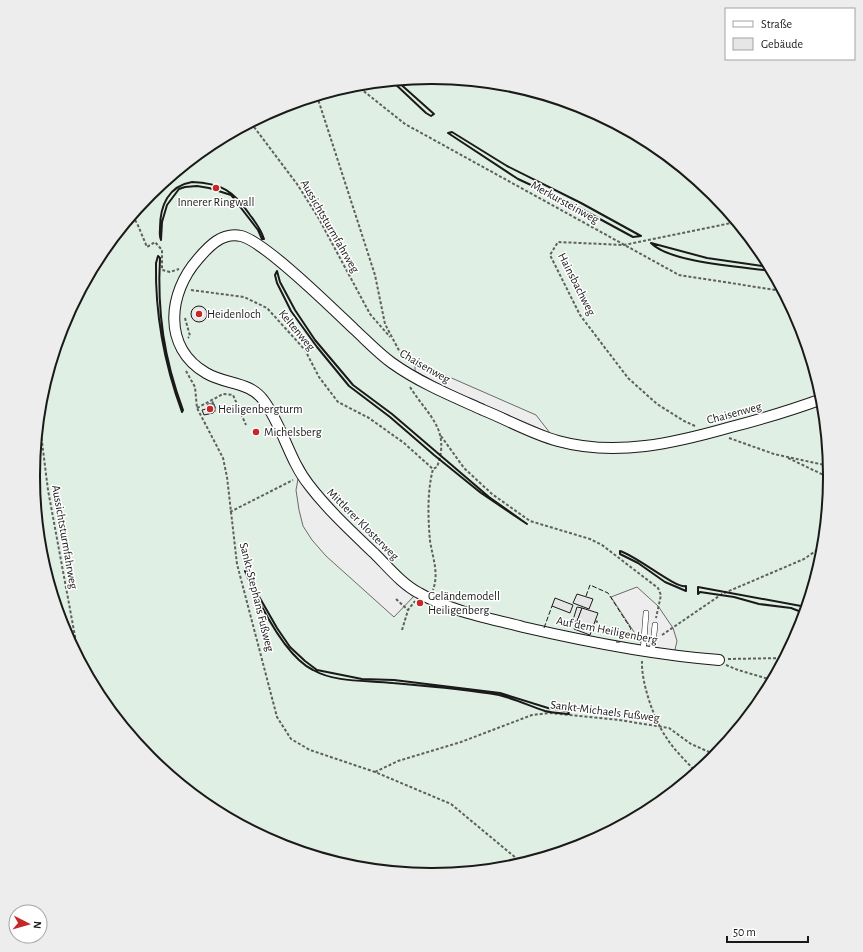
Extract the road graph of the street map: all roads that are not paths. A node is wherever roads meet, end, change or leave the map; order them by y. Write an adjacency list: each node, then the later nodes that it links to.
1 (218, 379): 2 (street, Chaisenweg); 5 (street, Mittlerer Klosterweg)
2 (815, 401)
3 (646, 613): 6 (lane)
4 (655, 625): 6 (lane)
5 (538, 630): 6 (street, Auf dem Heiligenberg)
6 (648, 652): 7 (street, Auf dem Heiligenberg)
7 (719, 660)

